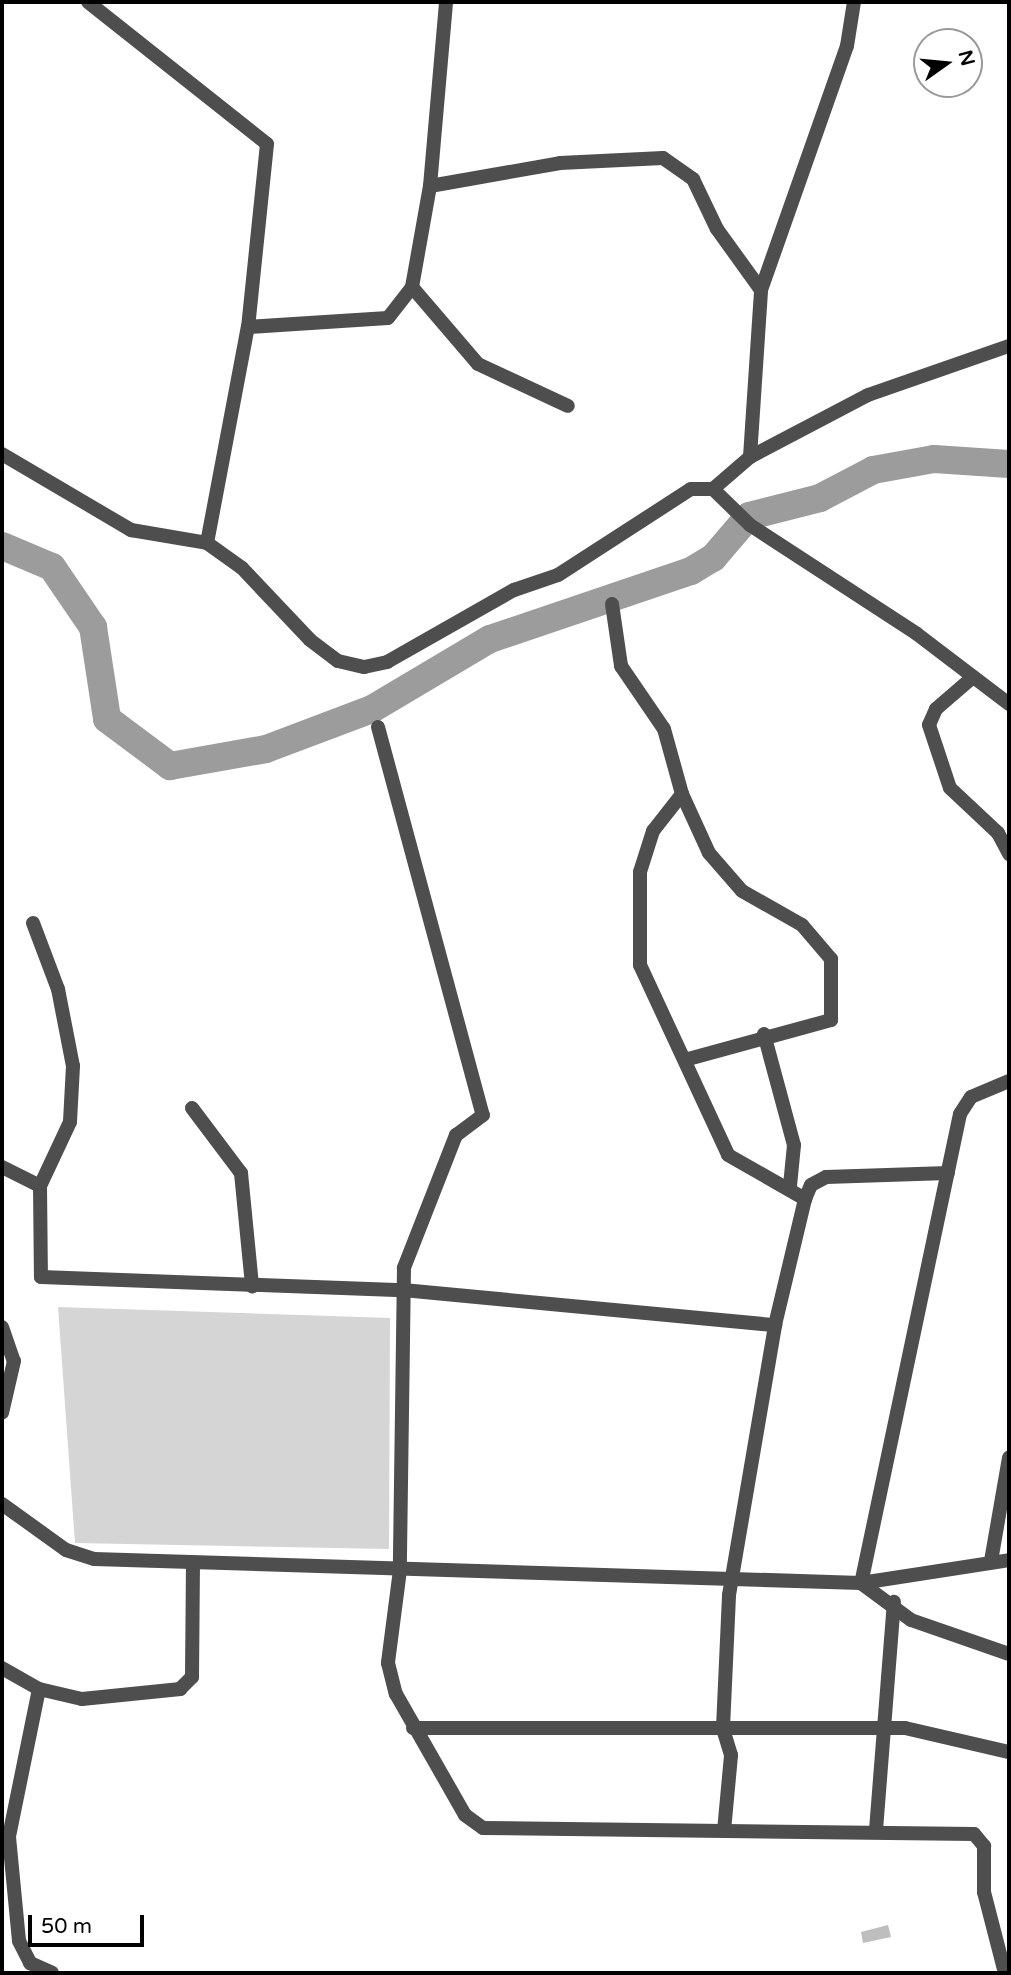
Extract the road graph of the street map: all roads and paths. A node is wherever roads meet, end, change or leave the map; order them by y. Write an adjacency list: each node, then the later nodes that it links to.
1 (88, 2): 7 (street)
2 (446, 2): 4 (street)
3 (854, 2): 6 (street)
4 (430, 186): 5 (street); 6 (street)
5 (412, 287): 7 (street); 9 (street)
6 (761, 290): 11 (street)
7 (248, 327): 13 (street)
8 (1009, 346): 11 (street)
9 (568, 406)
10 (2, 454): 13 (street)
11 (750, 457): 12 (street)
12 (713, 489): 13 (street); 15 (street)
13 (207, 543)
14 (612, 604): 18 (street)
15 (973, 677): 16 (street); 19 (street)
16 (1009, 704)
17 (377, 727): 31 (street)
18 (682, 794): 21 (street); 22 (street)
19 (1009, 854)
20 (33, 923): 27 (street)
21 (764, 1034): 22 (street); 28 (street)
22 (688, 1059): 28 (street)
23 (1009, 1081): 26 (street)
24 (192, 1108): 30 (street)
25 (2, 1167): 27 (street)
26 (948, 1173): 29 (street); 42 (street)
27 (40, 1186): 30 (street)
28 (790, 1186): 29 (street)
29 (805, 1199): 32 (street)
30 (252, 1286): 31 (street)
31 (403, 1290): 32 (street); 40 (street)
32 (775, 1325): 41 (street)
33 (2, 1327): 34 (street)
34 (2, 1413)
35 (1009, 1458): 38 (street)
36 (2, 1504): 39 (street)
37 (1009, 1560): 38 (street)
38 (991, 1561): 42 (street)
39 (193, 1563): 40 (street); 46 (street)
40 (400, 1570): 41 (street); 47 (street)
41 (735, 1574): 42 (street); 48 (street)
42 (861, 1583): 43 (street)
43 (894, 1602): 44 (street); 49 (street)
44 (1009, 1654)
45 (2, 1668): 46 (street)
46 (39, 1689): 53 (street)
47 (413, 1728): 48 (street); 52 (street)
48 (723, 1728): 49 (street); 52 (street)
49 (884, 1728): 50 (street); 51 (street)
50 (1009, 1752)
51 (876, 1830): 52 (street); 54 (street)
52 (724, 1831)
53 (52, 1973)
54 (1005, 1973)

